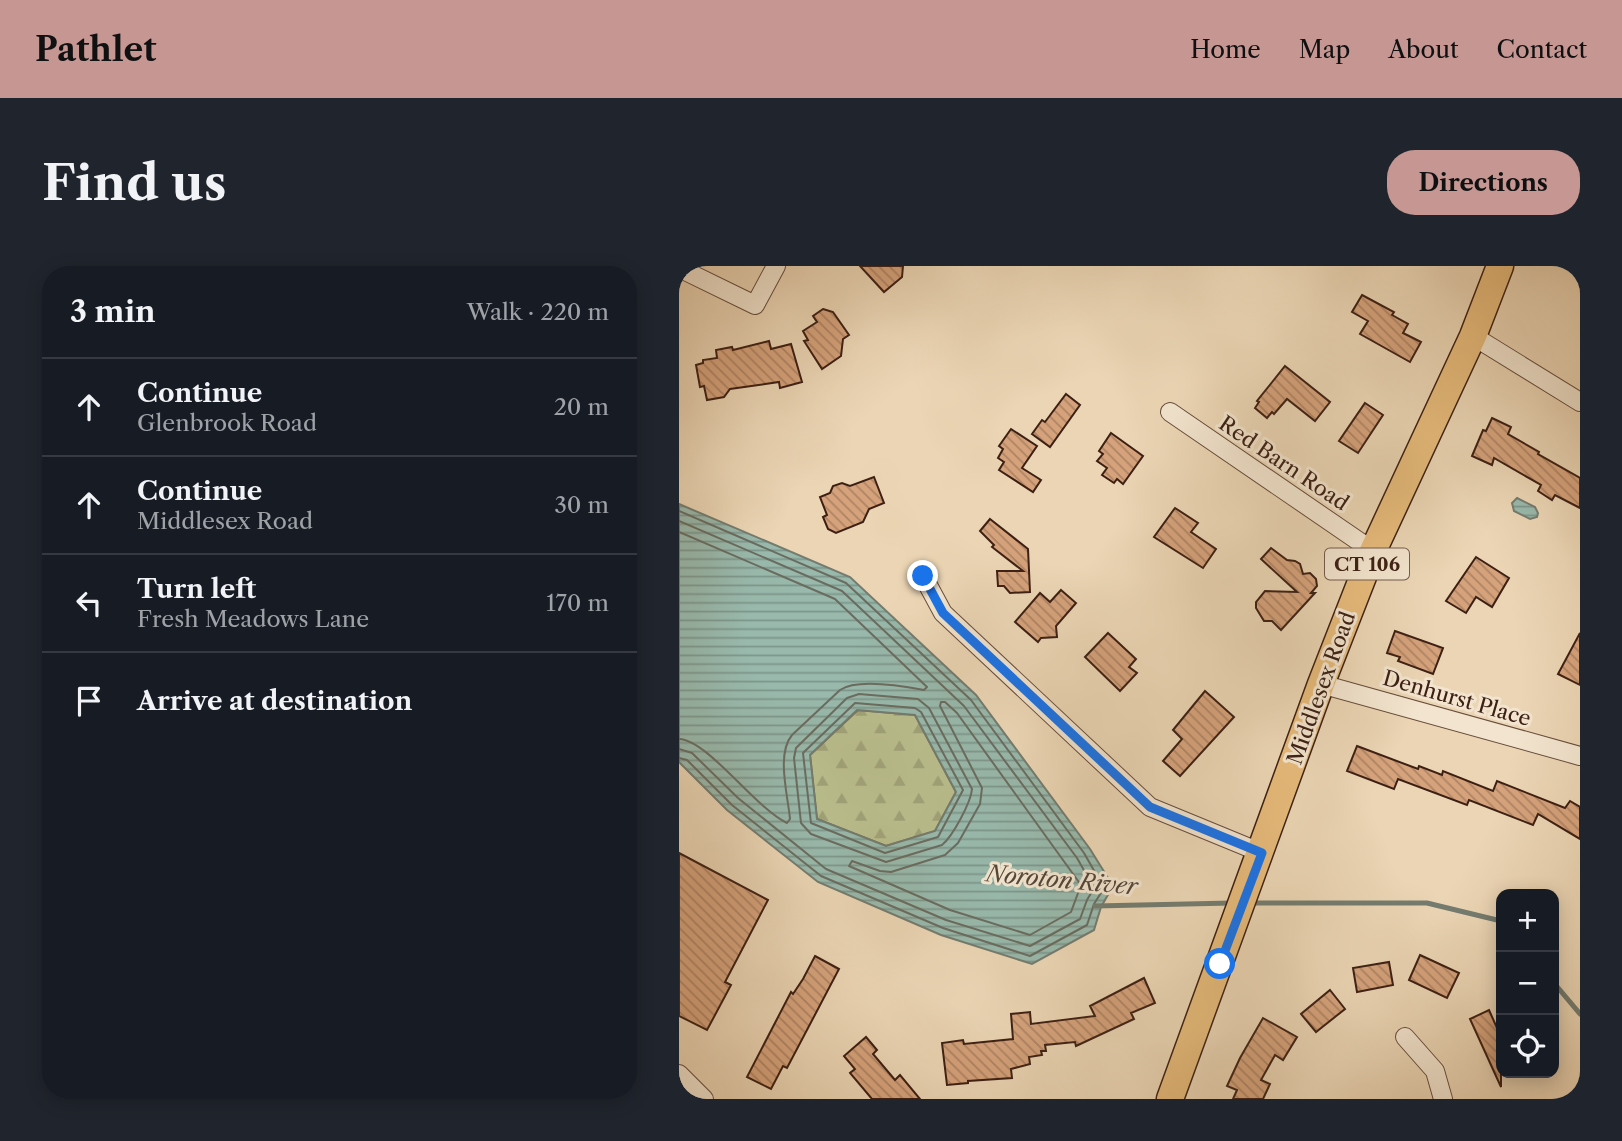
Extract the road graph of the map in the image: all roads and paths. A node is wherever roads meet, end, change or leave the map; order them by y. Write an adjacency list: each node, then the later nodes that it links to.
1 (776, 266): 3 (street)
2 (1500, 266): 4 (main road, Middlesex Road / CT 106)
3 (679, 268)
4 (1473, 336): 5 (street); 7 (main road, Middlesex Road / CT 106)
5 (1580, 402)
6 (1170, 412): 7 (street, Red Barn Road)
7 (1373, 551): 9 (main road, Middlesex Road / CT 106)
8 (923, 576): 11 (street)
9 (1321, 684): 10 (street, Denhurst Place); 11 (main road, Middlesex Road / CT 106)
10 (1580, 756)
11 (1258, 861): 15 (main road, Middlesex Road / CT 106)
12 (1405, 1037): 16 (street)
13 (679, 1074): 14 (street)
14 (704, 1099)
15 (1170, 1099)
16 (1443, 1099)

